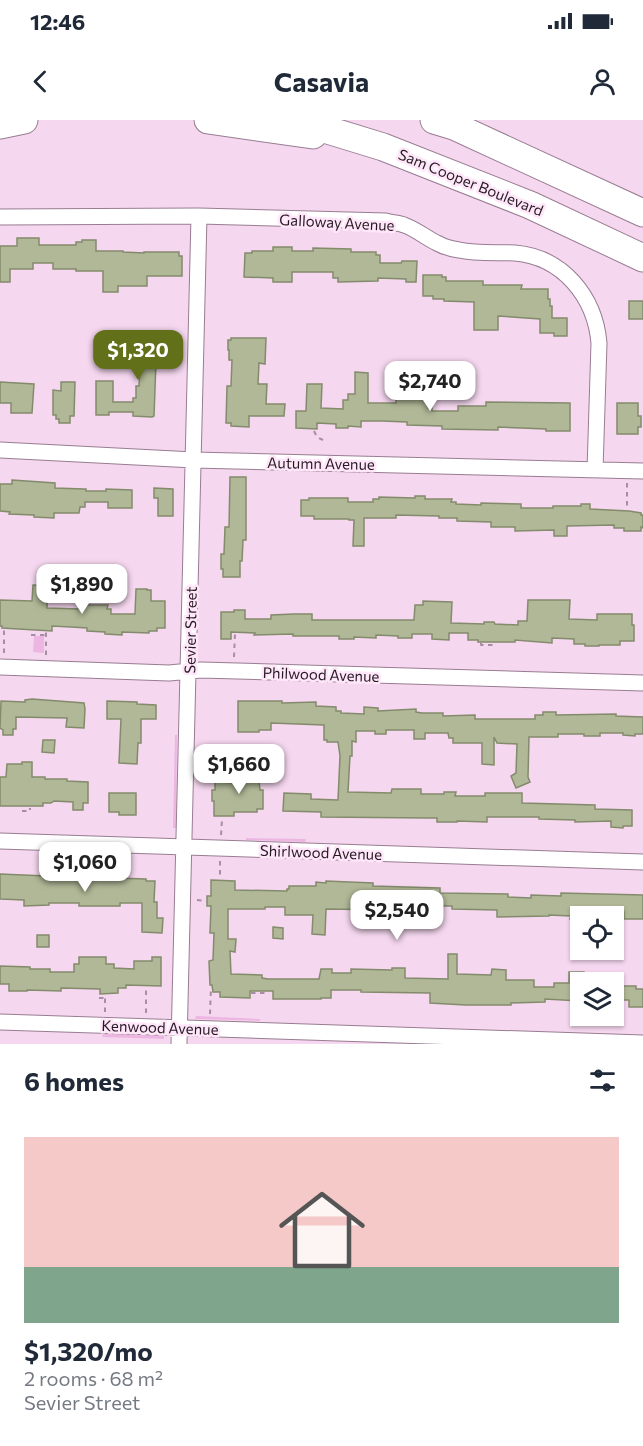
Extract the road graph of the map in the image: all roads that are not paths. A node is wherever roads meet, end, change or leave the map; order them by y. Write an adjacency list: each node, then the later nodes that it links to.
1 (24, 120): 5 (highway)
2 (208, 120): 6 (highway)
3 (295, 120): 6 (highway, Sam Cooper Boulevard)
4 (443, 122): 7 (highway)
5 (0, 125)
6 (383, 147): 10 (highway, Sam Cooper Boulevard)
7 (643, 213)
8 (199, 216): 9 (street, Galloway Avenue); 12 (street, Sevier Street); 13 (street, Galloway Avenue)
9 (0, 218)
10 (643, 258)
11 (0, 450): 12 (street, Autumn Avenue)
12 (194, 460): 13 (street, Autumn Avenue); 16 (street, Sevier Street)
13 (595, 470): 14 (street, Autumn Avenue)
14 (643, 471)
15 (2, 660): 16 (street, Philwood Avenue)
16 (189, 671): 17 (street, Philwood Avenue); 19 (street, Sevier Street)
17 (643, 683)
18 (0, 841): 19 (street, Shirlwood Avenue)
19 (184, 848): 20 (street, Shirlwood Avenue); 22 (street, Sevier Street)
20 (643, 862)
21 (0, 1022): 22 (street, Kenwood Avenue)
22 (179, 1028): 23 (street, Kenwood Avenue); 24 (street, Sevier Street)
23 (643, 1043)
24 (179, 1044)

